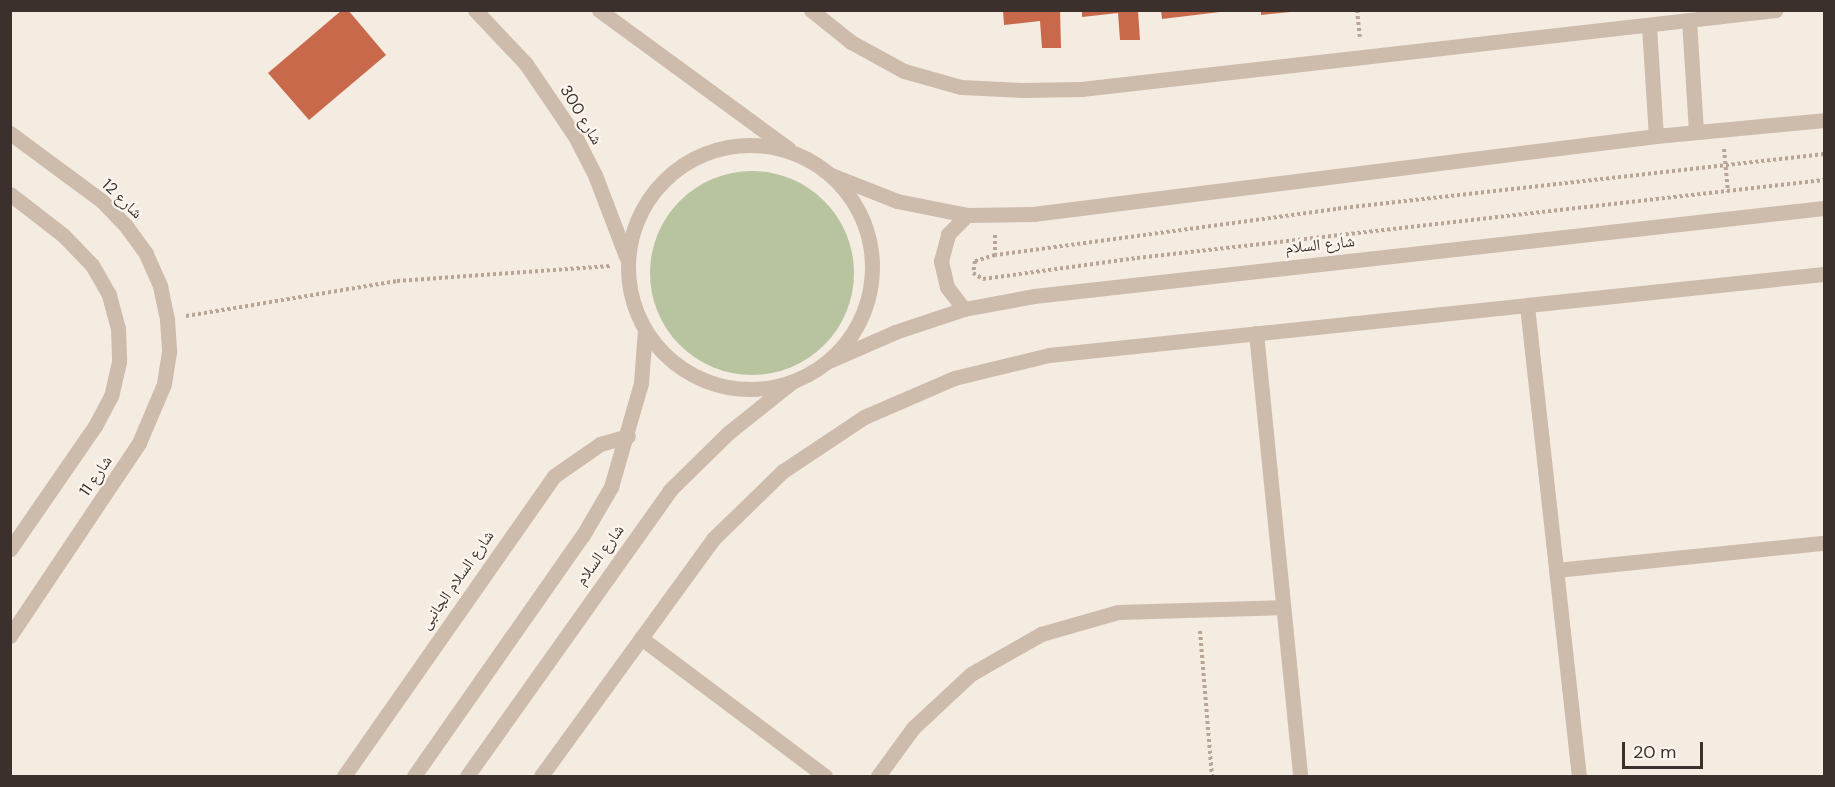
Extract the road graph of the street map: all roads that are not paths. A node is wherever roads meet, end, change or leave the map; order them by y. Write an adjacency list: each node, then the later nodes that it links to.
1 (476, 10): 16 (street, شارع 300)
2 (599, 10): 11 (street)
3 (811, 10): 6 (street)
4 (1776, 10): 5 (street)
5 (1689, 20): 6 (street); 8 (street)
6 (1649, 26): 10 (street)
7 (1824, 120): 8 (street)
8 (1696, 132): 10 (street)
9 (10, 134): 20 (street, شارع 12)
10 (1656, 136): 15 (street)
11 (794, 153): 12 (street); 16 (street)
12 (831, 175): 15 (street); 23 (street)
13 (10, 194): 27 (street, شارع 11)
14 (1824, 208): 19 (street, شارع السلام)
15 (967, 215): 19 (street)
16 (627, 260): 21 (street)
17 (1824, 274): 18 (street)
18 (1527, 306): 22 (street); 28 (street)
19 (964, 309): 23 (street, شارع السلام)
20 (167, 320): 30 (street, شارع 11)
21 (645, 330): 24 (street); 25 (street, شارع السلام)
22 (1256, 333): 29 (street); 31 (street)
23 (829, 361): 24 (street)
24 (792, 382): 34 (street, شارع السلام)
25 (628, 436): 32 (street, شارع السلام الجانبى); 33 (street, شارع السلام)
26 (1824, 543): 28 (street)
27 (10, 549)
28 (1556, 570): 39 (street)
29 (1283, 607): 37 (street); 38 (street)
30 (10, 636)
31 (641, 638): 35 (street); 36 (street)
32 (344, 777)
33 (414, 777)
34 (467, 777)
35 (541, 777)
36 (825, 777)
37 (878, 777)
38 (1300, 777)
39 (1579, 777)

